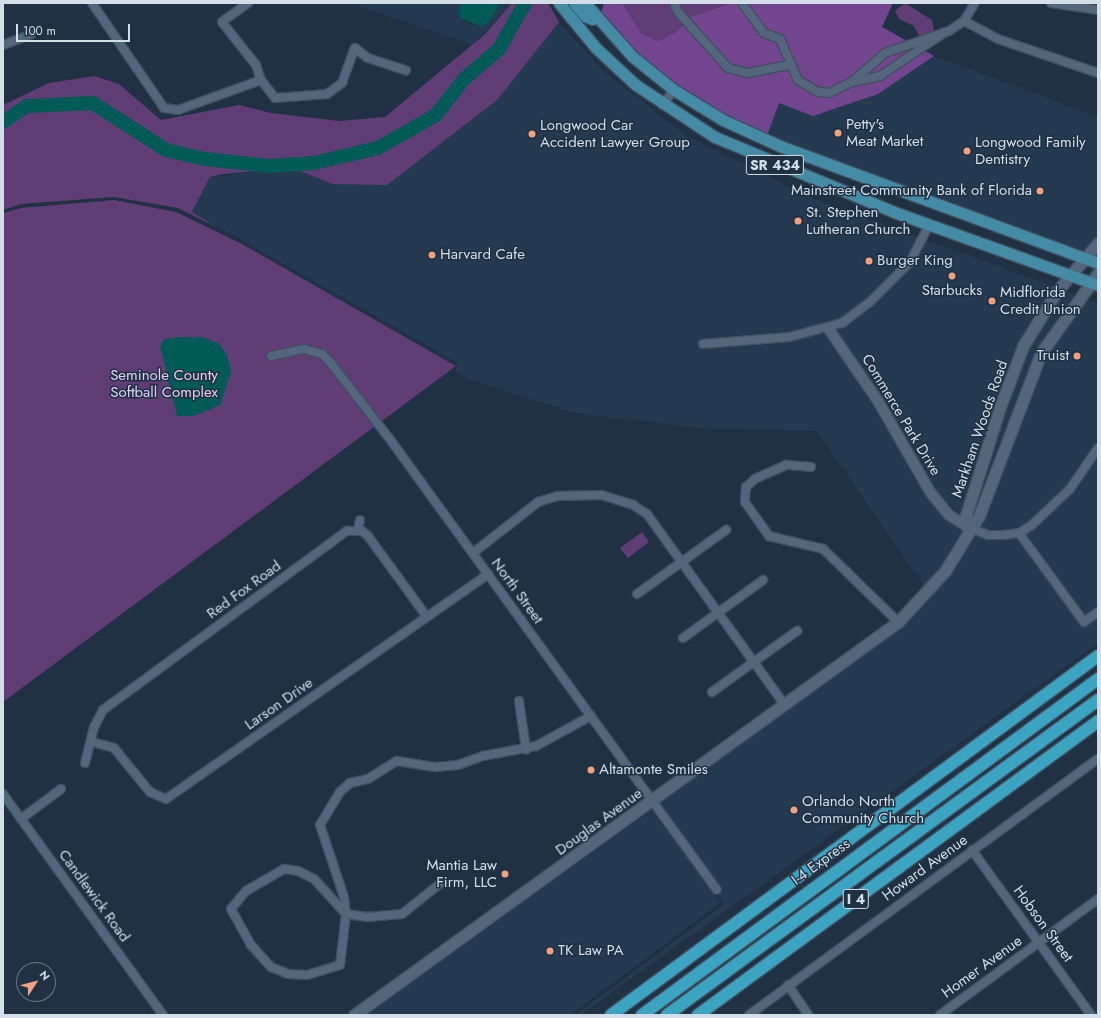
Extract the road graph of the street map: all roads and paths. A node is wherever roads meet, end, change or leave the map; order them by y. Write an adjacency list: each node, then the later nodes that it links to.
1 (92, 3): 19 (street)
2 (248, 3): 19 (street)
3 (559, 3): 22 (main road, SR 434)
4 (574, 3): 11 (main road)
5 (585, 3): 11 (main road, SR 434)
6 (674, 3): 16 (street)
7 (742, 3): 16 (street)
8 (975, 3): 12 (street)
9 (1051, 3): 10 (street)
10 (1098, 10)
11 (596, 20): 21 (main road, SR 434)
12 (964, 21): 13 (street); 18 (street)
13 (944, 33): 20 (street); 20 (street)
14 (31, 34): 15 (street)
15 (3, 45)
16 (790, 65): 20 (street)
17 (406, 70): 19 (street)
18 (1098, 74)
19 (261, 80)
20 (852, 82)
21 (674, 90): 22 (street); 25 (main road, SR 434)
22 (662, 105): 23 (main road, SR 434)
23 (929, 225): 28 (main road, SR 434); 30 (street)
24 (1098, 244): 25 (main road, Markham Woods Road)
25 (1084, 259): 26 (main road, SR 434); 28 (main road, Markham Woods Road)
26 (1098, 263)
27 (1098, 273): 29 (main road, Markham Woods Road)
28 (1069, 276): 29 (main road, SR 434); 36 (main road, Markham Woods Road)
29 (1094, 284): 36 (main road, Markham Woods Road)
30 (828, 328): 31 (street); 36 (street, Commerce Park Drive)
31 (703, 344)
32 (271, 356): 40 (street, North Street)
33 (1098, 448): 39 (street)
34 (811, 467): 48 (street)
35 (360, 520): 37 (street)
36 (970, 528): 39 (street, Commerce Park Drive); 48 (main road, Douglas Avenue)
37 (358, 530): 47 (street); 60 (street, Red Fox Road)
38 (726, 530): 41 (street)
39 (1019, 533): 46 (street)
40 (473, 553): 41 (street); 42 (street, North Street)
41 (682, 561): 44 (street); 45 (street)
42 (488, 574): 47 (street, Larson Drive); 58 (street, North Street)
43 (763, 580): 45 (street)
44 (637, 594)
45 (718, 611): 50 (street); 52 (street)
46 (1098, 612)
47 (427, 617): 60 (street, Larson Drive)
48 (898, 622): 57 (main road, Douglas Avenue)
49 (797, 631): 52 (street)
50 (683, 638)
51 (1098, 656): 77 (highway)
52 (754, 662): 54 (street); 57 (street)
53 (1098, 679): 78 (highway, I-4 Express)
54 (712, 692)
55 (1098, 700): 79 (highway)
56 (519, 701): 61 (street)
57 (785, 705): 66 (main road, Douglas Avenue)
58 (591, 716): 61 (street); 66 (street, North Street)
59 (1098, 721): 80 (highway, I 4)
60 (92, 742): 63 (street, Red Fox Road)
61 (526, 749): 72 (street)
62 (1098, 759): 68 (street, Howard Avenue)
63 (85, 763)
64 (61, 789): 67 (street)
65 (3, 794): 67 (street, Candlewick Road)
66 (653, 801): 70 (street, North Street); 76 (main road, Douglas Avenue)
67 (21, 818): 75 (street, Candlewick Road)
68 (972, 850): 73 (street, Hobson Street); 74 (street, Howard Avenue)
69 (442, 882): 72 (street)
70 (717, 890)
71 (1098, 899): 73 (street, Homer Avenue)
72 (346, 914): 72 (street)
73 (1039, 942): 83 (street, Homer Avenue); 84 (street, Hobson Street)
74 (788, 985): 81 (street, Howard Avenue); 82 (street)
75 (163, 1015)
76 (354, 1015)
77 (611, 1015)
78 (642, 1015)
79 (667, 1015)
80 (698, 1015)
81 (749, 1015)
82 (808, 1015)
83 (940, 1015)
84 (1091, 1015)

